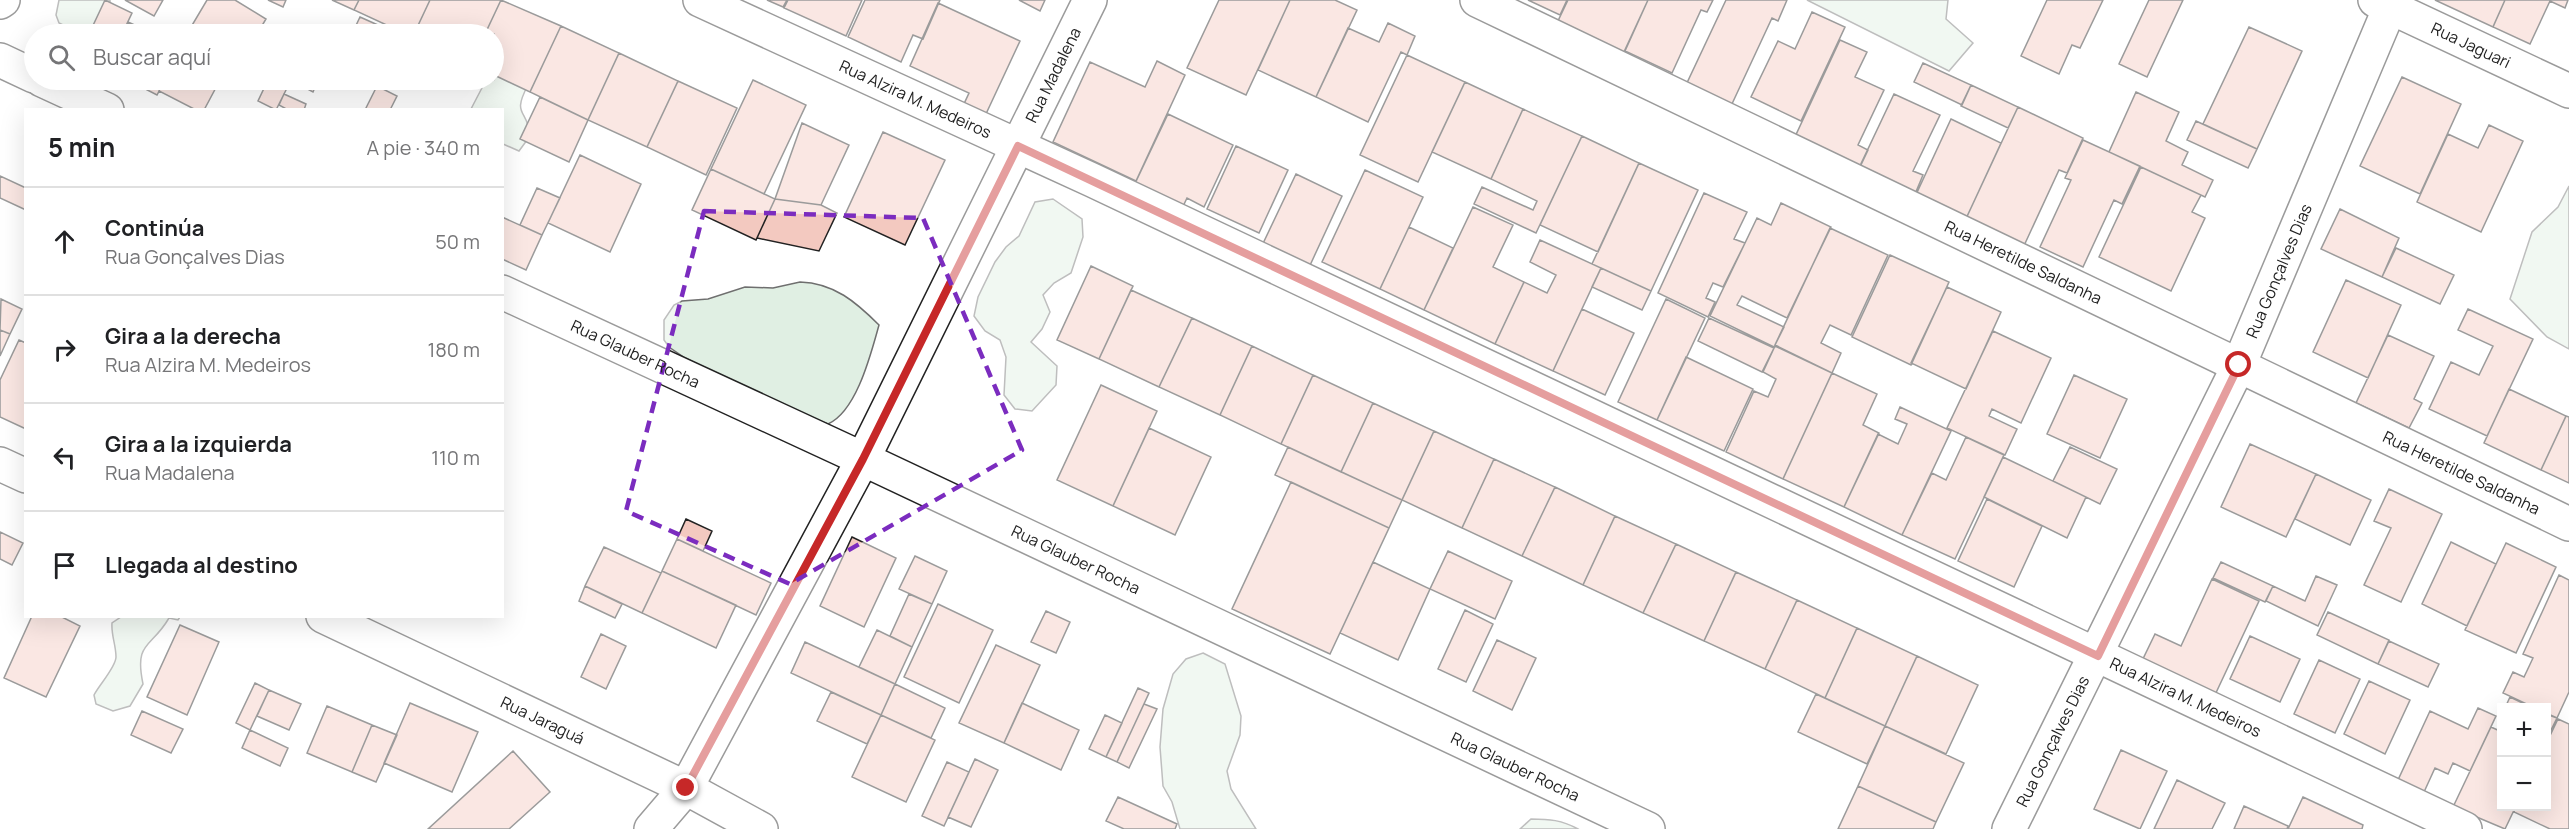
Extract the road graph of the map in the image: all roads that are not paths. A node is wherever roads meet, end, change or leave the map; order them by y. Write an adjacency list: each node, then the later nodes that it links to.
1 (700, 0): 10 (street, Rua Alzira M. Medeiros)
2 (1090, 0): 10 (street, Rua Madalena)
3 (1477, 0): 12 (street, Rua Heretilde Saldanha)
4 (2386, 2): 8 (street, Rua Jaguari); 12 (street, Rua Gonçalves Dias)
5 (0, 60): 6 (street)
6 (24, 71)
7 (64, 90): 9 (street)
8 (2569, 91)
9 (103, 108)
10 (1018, 146): 13 (street, Rua Madalena); 18 (street, Rua Alzira M. Medeiros)
11 (504, 293): 13 (street, Rua Glauber Rocha)
12 (2239, 365): 16 (street, Rua Heretilde Saldanha); 18 (street, Rua Gonçalves Dias)
13 (863, 459): 19 (street, Rua Madalena); 22 (street, Rua Glauber Rocha)
14 (0, 464): 15 (street)
15 (24, 475)
16 (2569, 524)
17 (327, 618): 19 (street, Rua Jaraguá)
18 (2098, 656): 23 (street, Rua Gonçalves Dias); 24 (street, Rua Alzira M. Medeiros)
19 (686, 788): 20 (street, Rua Madalena); 21 (street, Rua Jaraguá)
20 (651, 829)
21 (761, 829)
22 (1648, 829)
23 (2009, 829)
24 (2465, 829)

